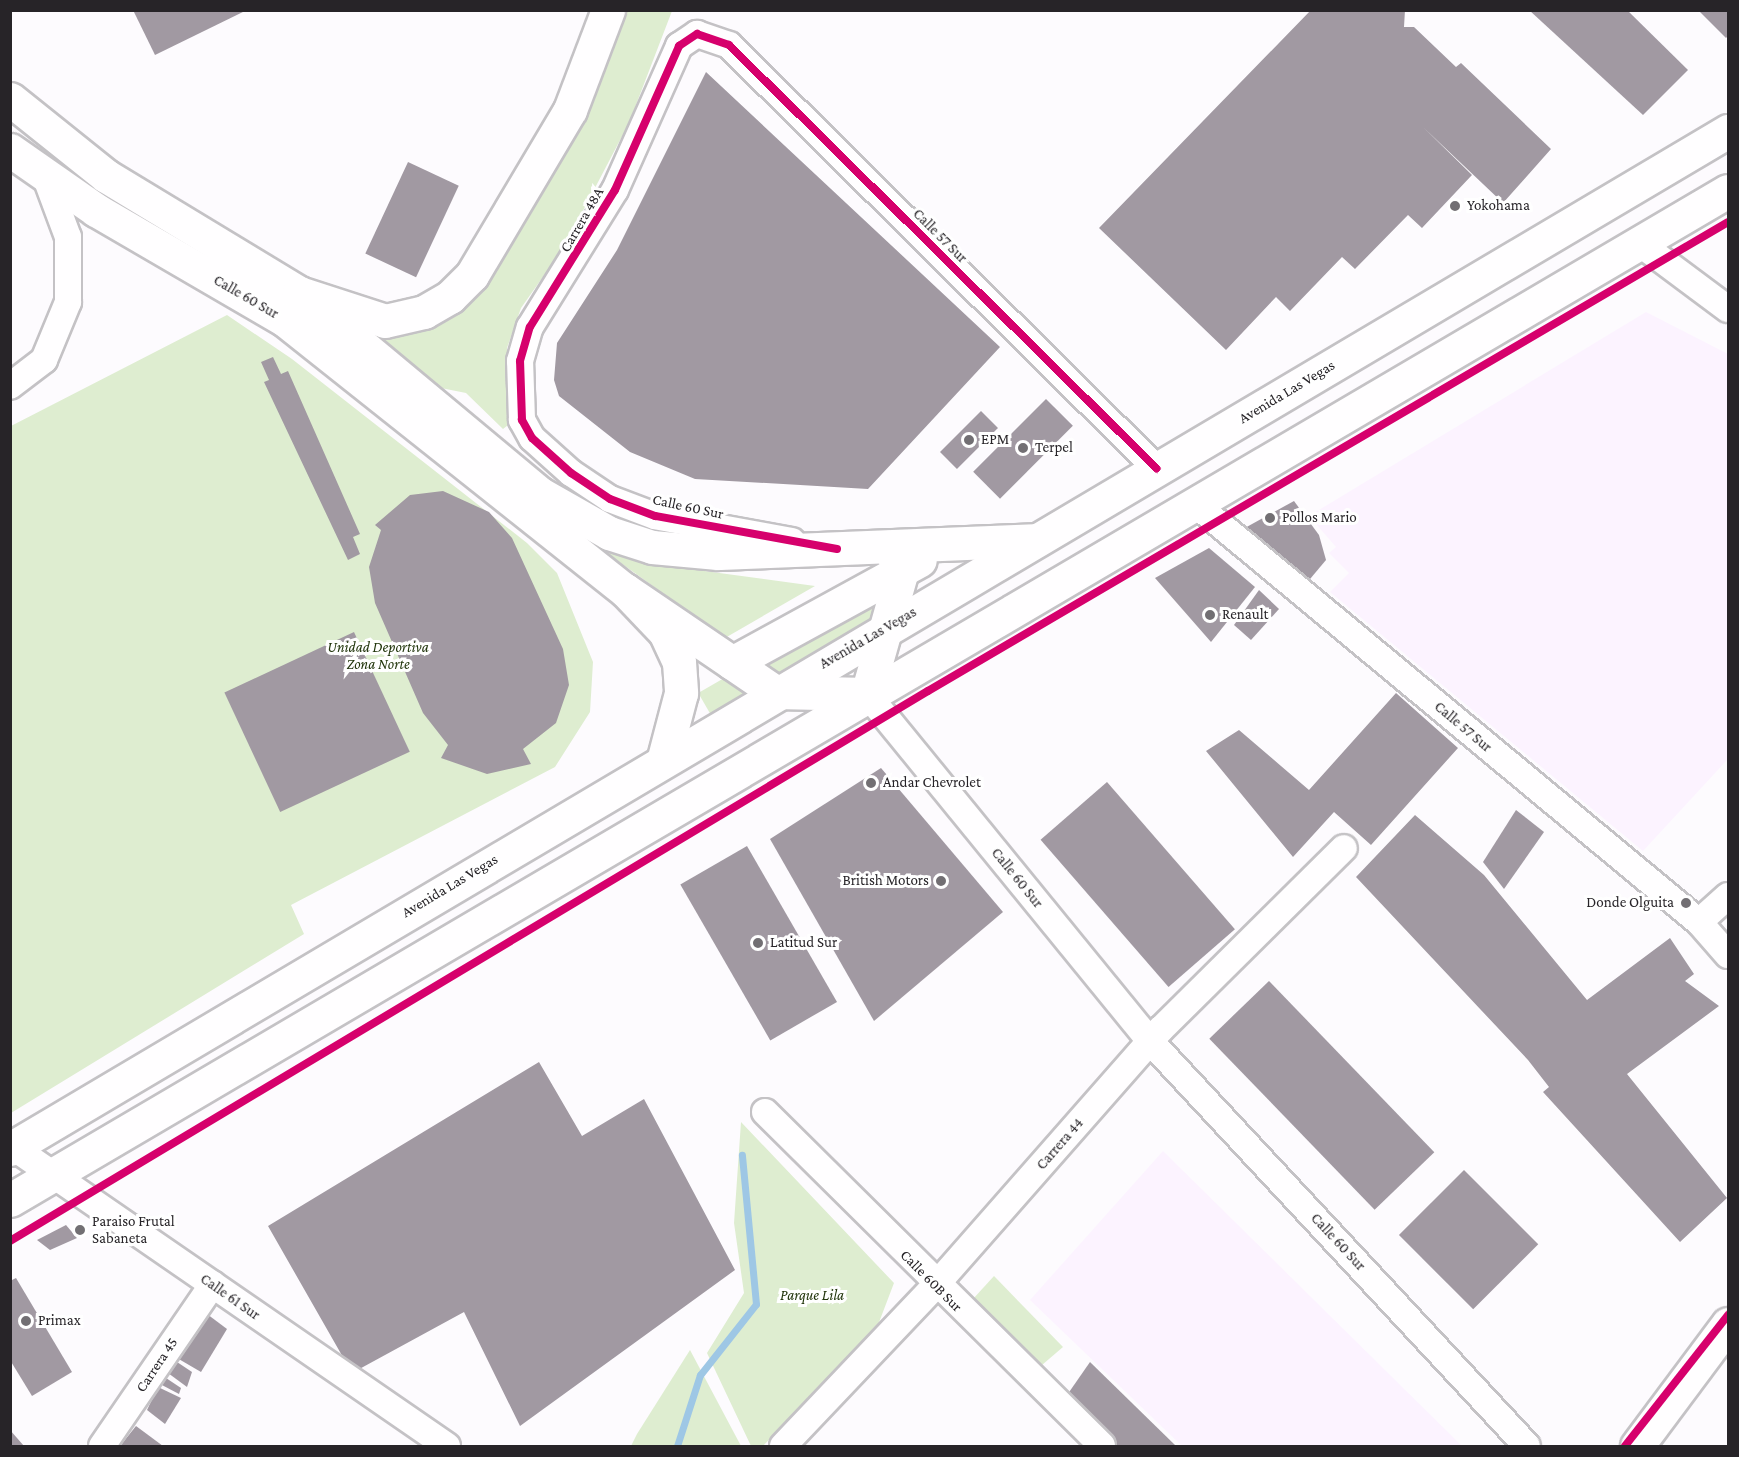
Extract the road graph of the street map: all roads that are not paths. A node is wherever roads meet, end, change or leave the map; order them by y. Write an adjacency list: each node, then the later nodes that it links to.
1 (608, 10): 9 (main road)
2 (697, 34): 12 (street, Carrera 48A); 13 (street, Calle 57 Sur)
3 (15, 103): 9 (main road, Calle 60 Sur)
4 (1728, 132): 13 (main road, Avenida Las Vegas)
5 (10, 150): 6 (main road, Calle 60 Sur)
6 (46, 178): 11 (street); 18 (main road, Calle 60 Sur)
7 (1728, 191): 8 (main road)
8 (1638, 242): 10 (street); 14 (main road)
9 (299, 293): 16 (main road, Calle 60 Sur)
10 (1728, 309)
11 (14, 376)
12 (518, 393): 16 (street, Calle 60 Sur)
13 (1157, 469): 15 (main road, Avenida Las Vegas)
14 (1194, 503): 22 (main road); 28 (street, Calle 57 Sur)
15 (1036, 540): 17 (main road); 19 (main road, Avenida Las Vegas)
16 (837, 549): 17 (main road, Calle 60 Sur)
17 (895, 559): 19 (main road); 20 (main road)
18 (626, 590): 20 (main road, Calle 60 Sur); 24 (main road)
19 (885, 628): 21 (main road, Avenida Las Vegas); 22 (main road)
20 (732, 663): 21 (main road, Calle 60 Sur)
21 (775, 692): 22 (main road); 23 (main road, Avenida Las Vegas)
22 (867, 694): 25 (main road); 30 (street, Calle 60 Sur)
23 (728, 720): 24 (main road, Avenida Las Vegas); 25 (main road)
24 (664, 758): 32 (main road, Avenida Las Vegas)
25 (621, 839): 33 (main road)
26 (1344, 848): 30 (street, Carrera 44)
27 (1728, 896): 28 (street)
28 (1700, 922): 29 (street, Calle 57 Sur)
29 (1728, 955)
30 (1150, 1041): 36 (street, Carrera 44); 42 (street, Calle 60 Sur)
31 (765, 1112): 36 (street, Calle 60B Sur)
32 (12, 1148): 33 (street, Calle 61 Sur)
33 (54, 1175): 34 (main road); 35 (street, Calle 61 Sur)
34 (10, 1200)
35 (213, 1284): 38 (street, Carrera 45); 39 (street, Calle 61 Sur)
36 (935, 1286): 40 (street, Carrera 44); 41 (street, Calle 60B Sur)
37 (1728, 1324): 43 (main road)
38 (102, 1446)
39 (447, 1446)
40 (783, 1446)
41 (1102, 1446)
42 (1527, 1446)
43 (1636, 1446)

